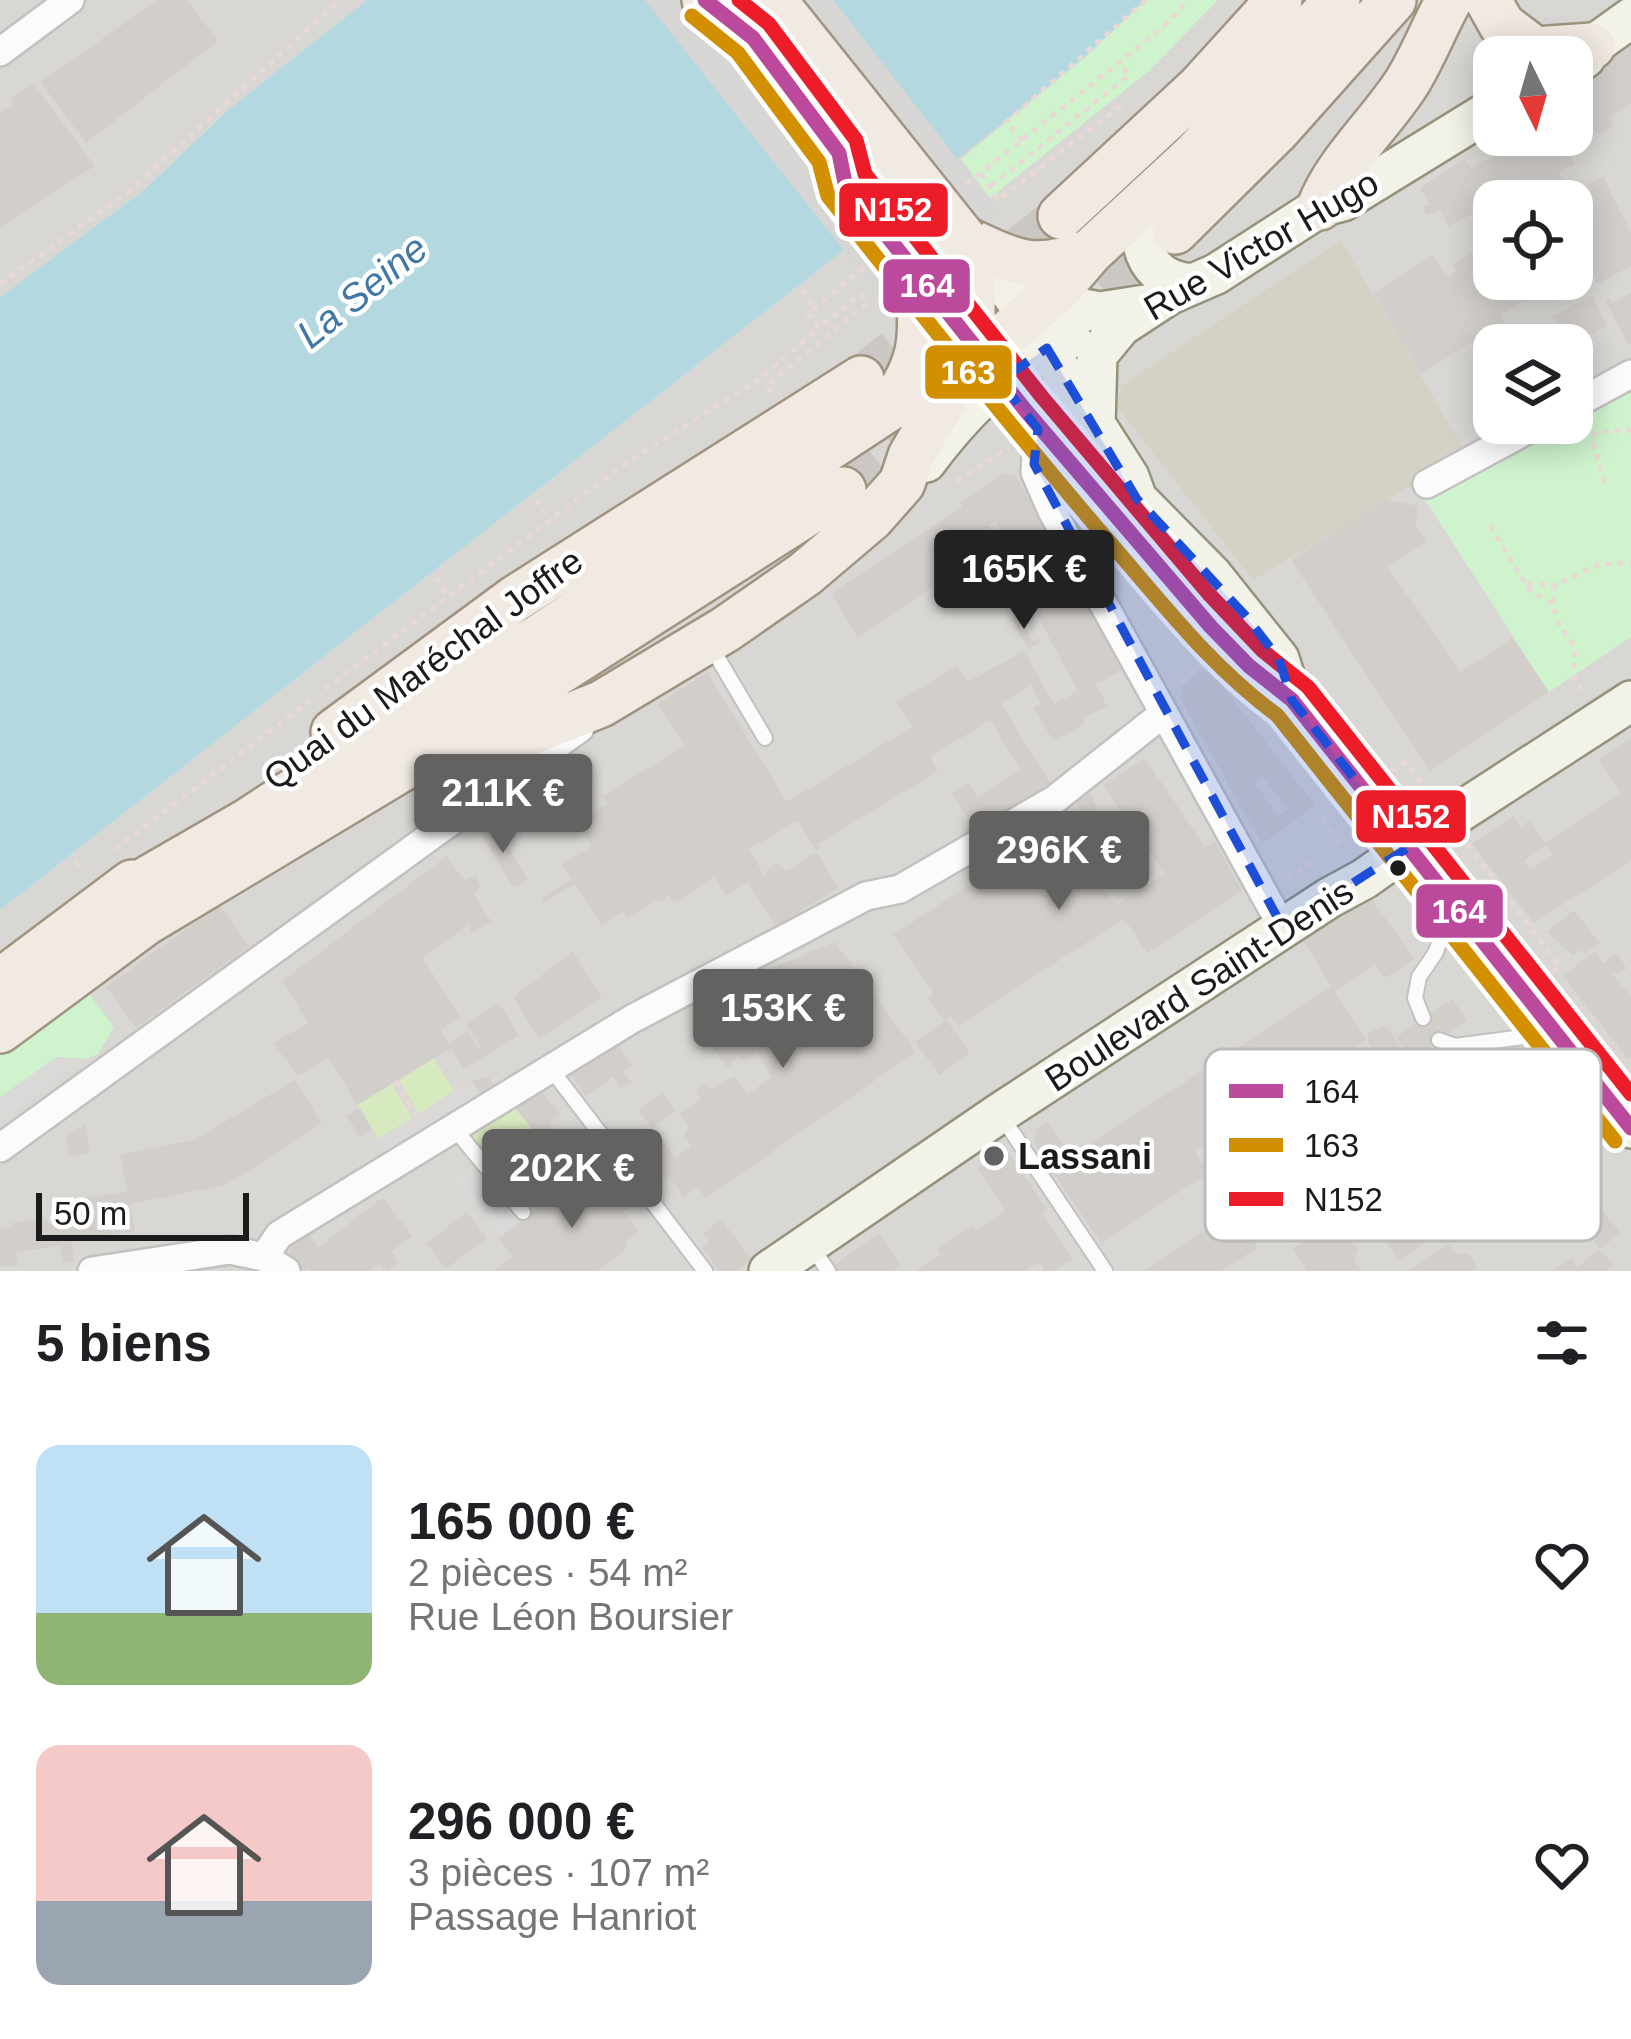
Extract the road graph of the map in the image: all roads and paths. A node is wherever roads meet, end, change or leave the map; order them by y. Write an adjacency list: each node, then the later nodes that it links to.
1 (70, 0): 15 (street)
2 (340, 0): 26 (path)
3 (705, 0): 25 (main road, bridge)
4 (773, 0): 25 (main road, bridge)
5 (1146, 0): 19 (path)
6 (1188, 0): 16 (path)
7 (1279, 0): 23 (main road)
8 (1337, 0): 22 (main road)
9 (1393, 0): 22 (main road)
10 (1449, 0): 21 (main road)
11 (1488, 0): 13 (main road)
12 (1631, 18): 14 (main road)
13 (1514, 36)
14 (1593, 47)
15 (0, 52)
16 (1119, 63): 19 (path); 20 (path)
17 (1132, 112): 20 (path)
18 (1473, 121): 21 (main road, Rue Victor Hugo)
19 (1022, 141): 20 (path)
20 (990, 187)
21 (1320, 206): 27 (main road, Rue Victor Hugo)
22 (1162, 214): 24 (main road); 27 (main road)
23 (1061, 216)
24 (1090, 253): 25 (main road); 32 (main road)
25 (949, 263): 32 (main road); 35 (main road); 37 (main road)
26 (0, 284)
27 (1192, 284): 29 (main road, Rue Victor Hugo)
28 (802, 289): 30 (path)
29 (1156, 302): 32 (main road); 33 (main road, Rue Victor Hugo)
30 (815, 308)
31 (808, 314): 34 (path)
32 (1033, 316): 33 (main road); 35 (main road); 40 (main road)
33 (1121, 326): 40 (main road, Rue Victor Hugo)
34 (819, 328): 39 (path); 50 (path)
35 (967, 368): 37 (main road); 41 (main road); 44 (main road); 49 (main road)
36 (1631, 374): 38 (street)
37 (875, 393): 47 (main road); 73 (main road, Quai du Maréchal Joffre)
38 (1593, 395)
39 (775, 398)
40 (1095, 425): 49 (main road)
41 (1038, 429): 44 (path); 44 (main road); 61 (main road); 64 (street)
42 (1631, 430): 45 (path)
43 (1501, 444): 46 (street)
44 (921, 482): 47 (main road)
45 (1604, 483)
46 (1427, 484)
47 (843, 488): 58 (main road); 66 (main road, Quai du Maréchal Joffre); 73 (main road)
48 (536, 499): 50 (path)
49 (1137, 499): 61 (main road)
50 (549, 520): 56 (path)
51 (1490, 526): 54 (path)
52 (1631, 563): 55 (path)
53 (436, 577): 56 (path)
54 (1527, 584): 55 (path); 57 (path)
55 (1556, 585): 57 (path)
56 (448, 596): 73 (path)
57 (1552, 604): 63 (path)
58 (707, 640): 62 (main road); 65 (lane)
59 (1203, 662): 60 (path)
60 (1181, 683)
61 (1292, 700): 75 (main road)
62 (601, 704): 66 (main road); 90 (street)
63 (1617, 711): 69 (main road, Boulevard Saint-Denis)
64 (1164, 713): 76 (street); 84 (street)
65 (765, 738)
66 (433, 750): 80 (main road, Quai du Maréchal Joffre)
67 (1406, 762): 69 (path)
68 (1322, 818): 70 (path)
69 (1449, 820): 76 (main road, Boulevard Saint-Denis, bridge); 77 (path)
70 (1339, 843)
71 (1316, 860): 74 (path)
72 (75, 862): 73 (path)
73 (99, 877): 78 (main road, Quai du Maréchal Joffre)
74 (1287, 879)
75 (1451, 900): 79 (lane); 81 (main road)
76 (1282, 928): 87 (main road, Boulevard Saint-Denis)
77 (1560, 966)
78 (0, 982)
79 (1423, 1018)
80 (0, 1030)
81 (1557, 1035): 82 (lane); 83 (main road)
82 (1439, 1040)
83 (1568, 1049)
84 (551, 1069): 89 (street); 95 (lane)
85 (396, 1081): 89 (path)
86 (1601, 1090): 88 (main road)
87 (1000, 1113): 92 (main road, Boulevard Saint-Denis); 96 (lane)
88 (1631, 1128)
89 (443, 1135): 91 (lane); 93 (street)
90 (0, 1148)
91 (523, 1212)
92 (801, 1262)
93 (275, 1264): 94 (street)
94 (92, 1271)
95 (705, 1271)
96 (1105, 1271)

